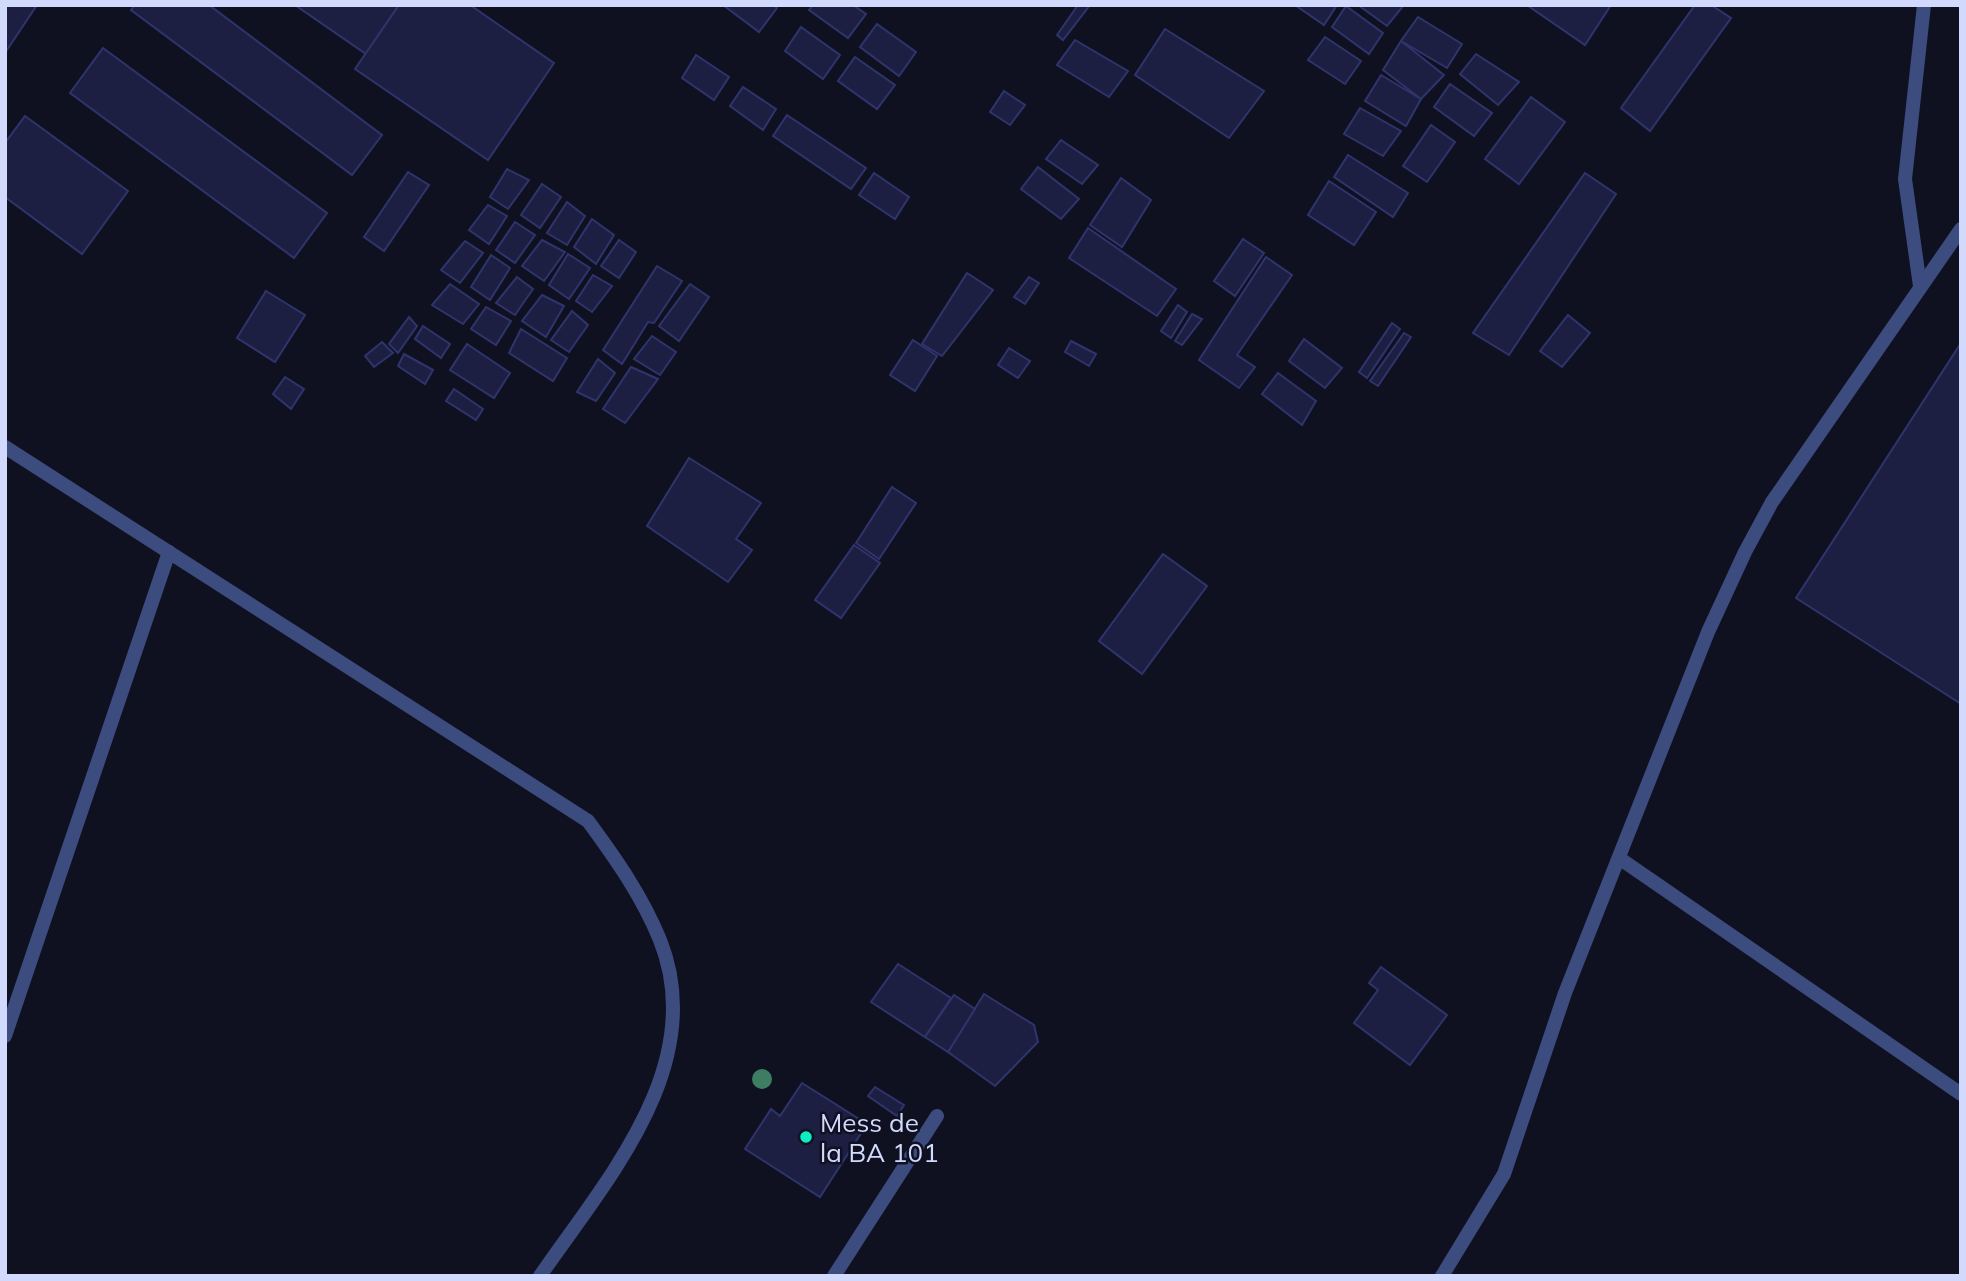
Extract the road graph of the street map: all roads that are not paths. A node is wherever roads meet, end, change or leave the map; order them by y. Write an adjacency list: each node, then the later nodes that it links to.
1 (1924, 5): 3 (lane)
2 (1961, 229): 3 (lane)
3 (1920, 286): 6 (lane)
4 (5, 447): 5 (lane)
5 (169, 552): 7 (lane); 10 (lane)
6 (1619, 858): 8 (lane); 12 (lane)
7 (5, 1035)
8 (1961, 1094)
9 (937, 1116): 11 (lane)
10 (540, 1276)
11 (834, 1276)
12 (1442, 1276)

